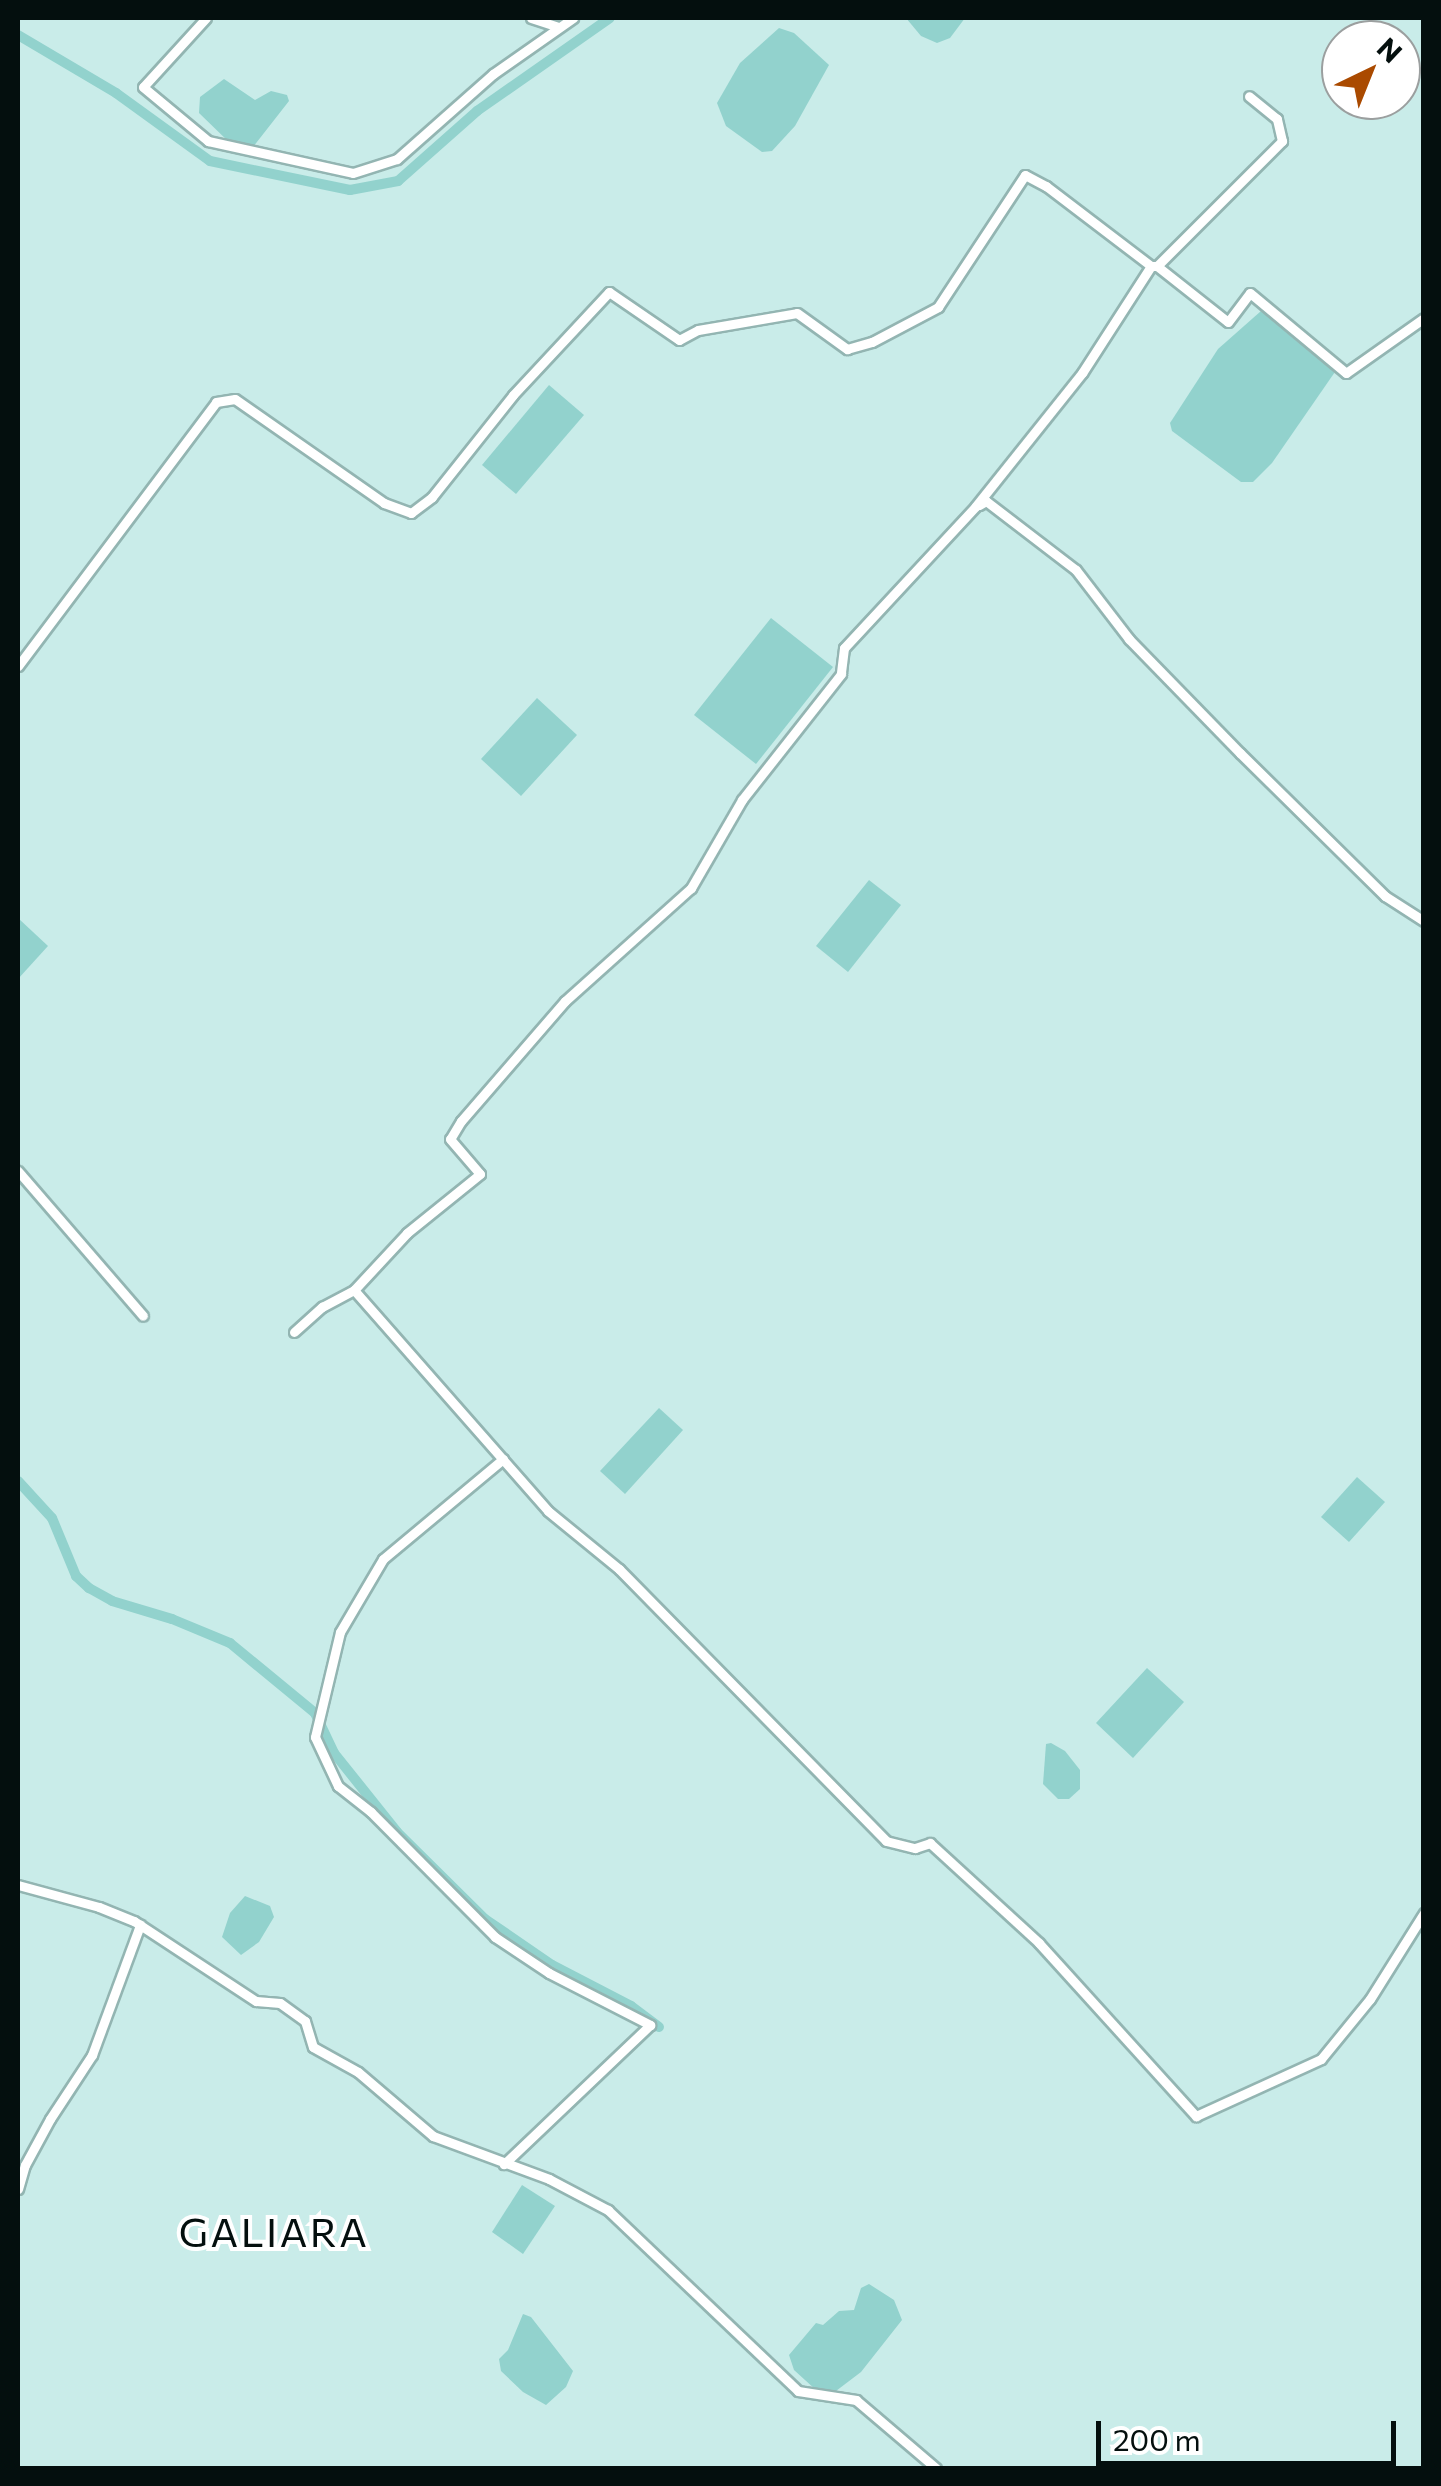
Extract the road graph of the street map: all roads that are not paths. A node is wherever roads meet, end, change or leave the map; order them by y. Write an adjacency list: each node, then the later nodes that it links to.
1 (206, 18): 4 (street)
2 (531, 18): 4 (street)
3 (573, 18): 4 (street)
4 (559, 28)
5 (1249, 96): 6 (street)
6 (1154, 266): 7 (street); 8 (street); 9 (street)
7 (1424, 318)
8 (976, 506): 10 (street); 12 (street)
9 (18, 666)
10 (1424, 920)
11 (18, 1171): 13 (street)
12 (354, 1290): 14 (street); 15 (street)
13 (143, 1316)
14 (294, 1332)
15 (502, 1459): 17 (street); 19 (street)
16 (18, 1884): 18 (street)
17 (1424, 1913)
18 (140, 1925): 19 (street); 20 (street)
19 (504, 2164): 21 (street)
20 (18, 2189)
21 (936, 2468)

